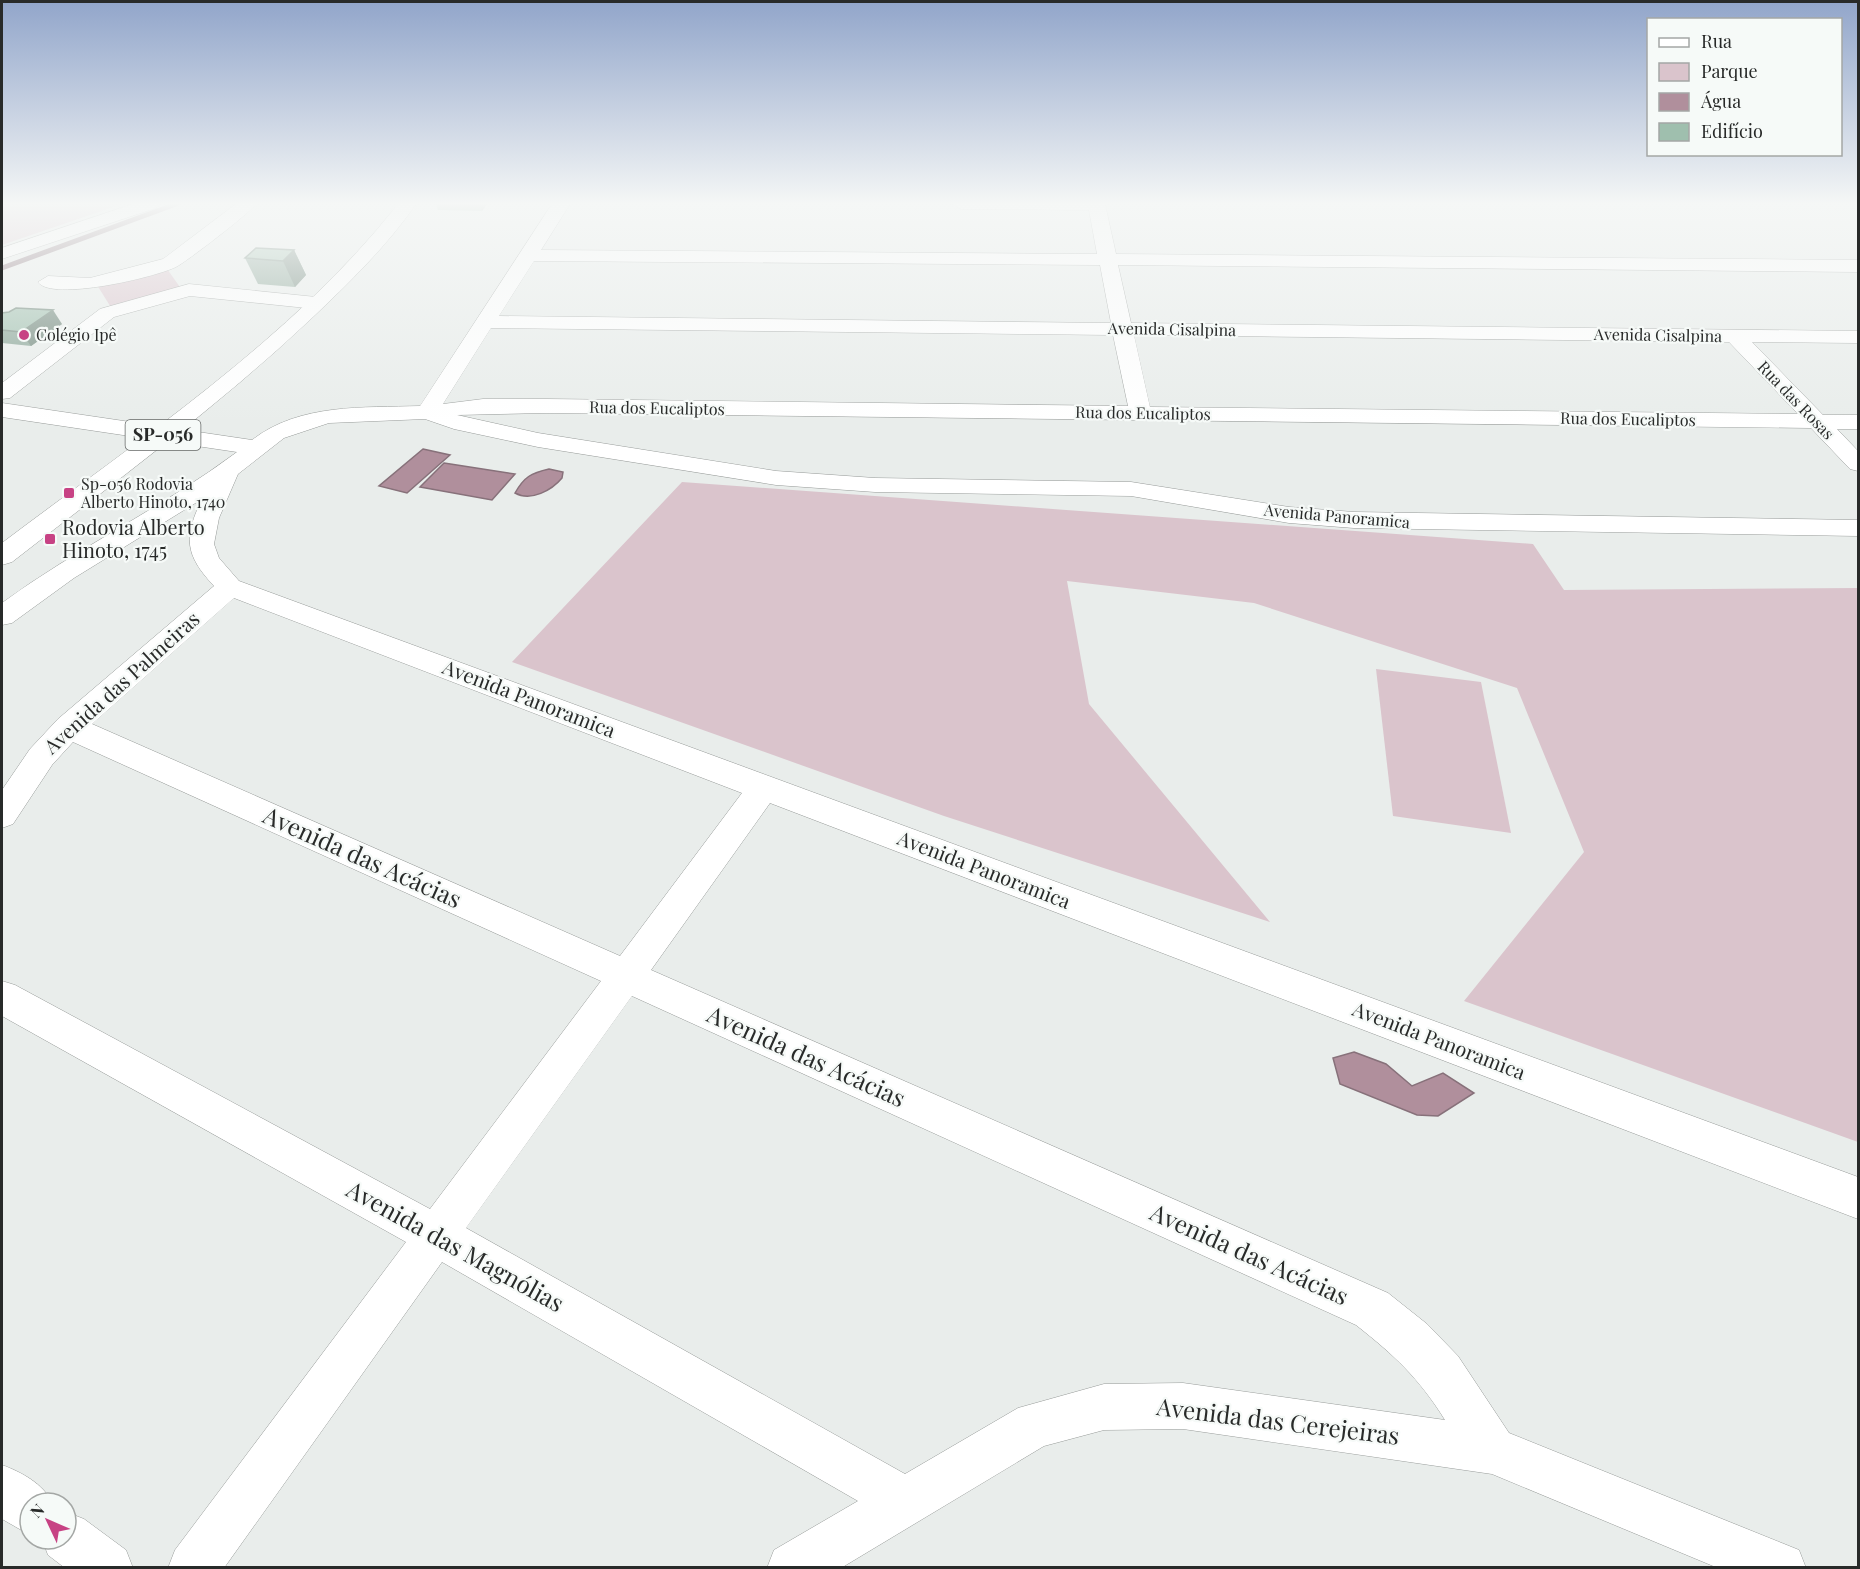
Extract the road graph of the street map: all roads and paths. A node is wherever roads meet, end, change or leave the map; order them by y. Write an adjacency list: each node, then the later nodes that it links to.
1 (143, 277): 8 (street)
2 (180, 277): 7 (street)
3 (342, 277): 9 (main road, SP-056)
4 (514, 277): 10 (street)
5 (1111, 277): 11 (street)
6 (48, 282): 8 (street)
7 (189, 290): 8 (street); 9 (street)
8 (99, 300): 14 (street)
9 (316, 303): 20 (main road, SP-056)
10 (485, 322): 11 (street, Avenida Cisalpina); 16 (street)
11 (1122, 328): 12 (street, Avenida Cisalpina); 17 (street)
12 (1734, 335): 13 (street, Avenida Cisalpina); 18 (street, Rua das Rosas)
13 (1858, 337)
14 (2, 393)
15 (2, 410): 20 (street)
16 (427, 412): 17 (street, Rua dos Eucaliptos); 21 (street, Avenida Panoramica); 24 (street, Avenida Panoramica)
17 (1140, 413): 18 (street, Rua dos Eucaliptos)
18 (1816, 421): 19 (street, Rua dos Eucaliptos); 22 (street, Rua das Rosas)
19 (1858, 422)
20 (166, 433): 21 (street); 25 (main road, SP-056)
21 (257, 448): 23 (street, Avenida Panoramica)
22 (1858, 464)
23 (227, 472): 26 (street, Avenida Panoramica); 27 (street, Avenida Panoramica)
24 (1858, 528)
25 (2, 556)
26 (230, 587): 28 (street, Avenida das Palmeiras); 29 (street, Avenida Panoramica)
27 (2, 616)
28 (69, 727): 30 (street, Avenida das Palmeiras); 31 (street, Avenida das Acácias)
29 (764, 787): 31 (street); 33 (street, Avenida Panoramica)
30 (2, 815)
31 (625, 976): 34 (street); 35 (street, Avenida das Acácias)
32 (2, 997): 34 (street, Avenida das Magnólias)
33 (1858, 1198)
34 (436, 1235): 38 (street, Avenida das Magnólias); 41 (street)
35 (1492, 1450): 38 (street, Avenida das Cerejeiras); 43 (street, Avenida das Cerejeiras)
36 (2, 1489): 37 (street)
37 (18, 1501)
38 (905, 1501): 42 (street, Avenida das Cerejeiras)
39 (78, 1546): 40 (street)
40 (108, 1568)
41 (193, 1568)
42 (792, 1568)
43 (1781, 1568)

